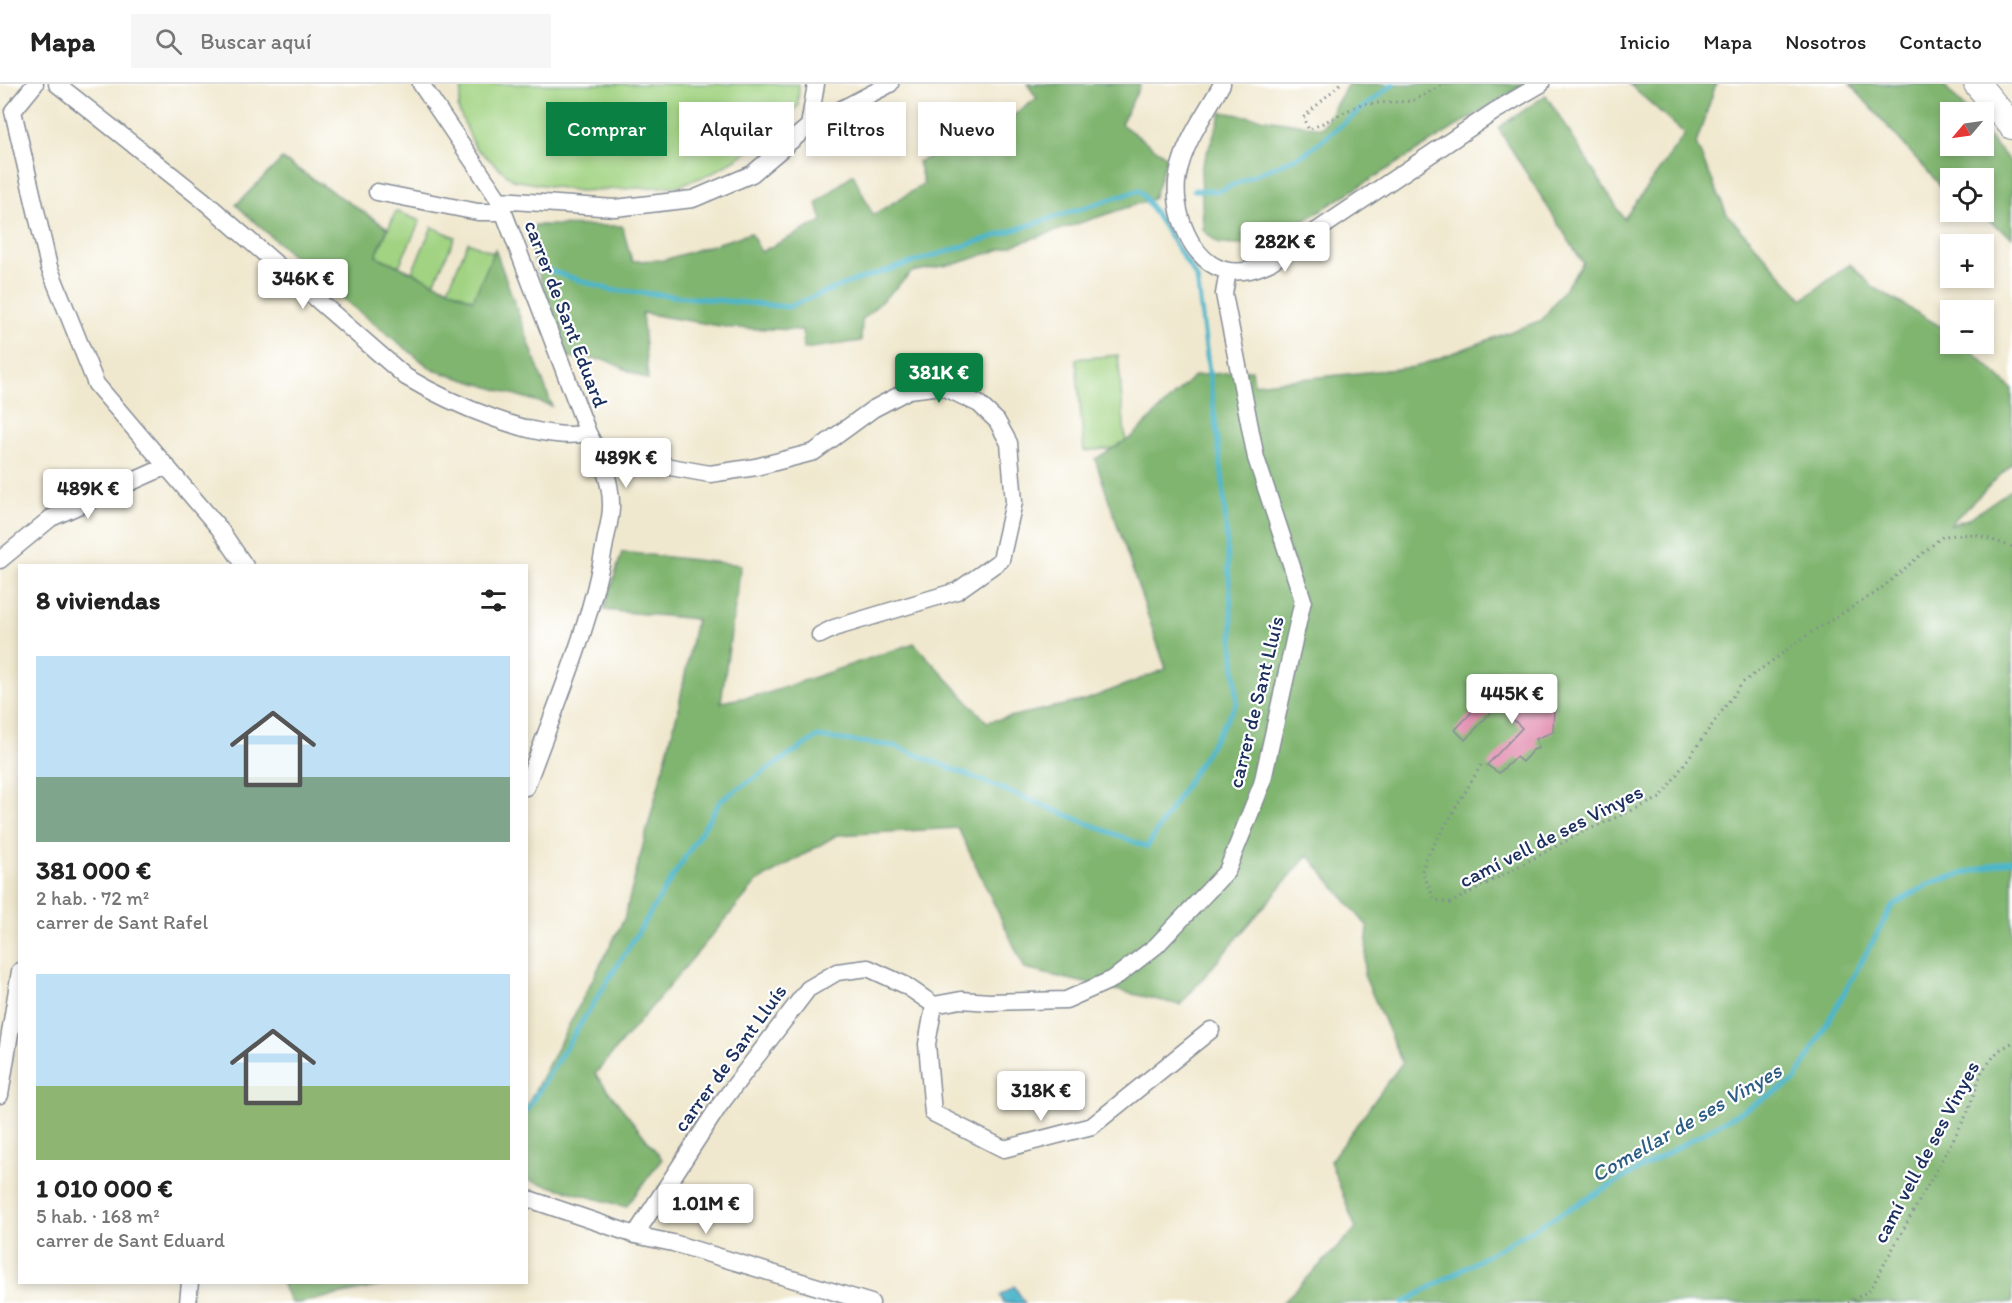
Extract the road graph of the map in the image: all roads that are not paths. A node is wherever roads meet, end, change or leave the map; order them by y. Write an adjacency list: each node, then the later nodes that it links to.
1 (35, 84): 20 (street)
2 (57, 84): 18 (street)
3 (421, 84): 10 (street, carrer de Sant Eduard)
4 (441, 84): 10 (street)
5 (816, 84): 11 (street)
6 (890, 84): 12 (street)
7 (1222, 84): 17 (street)
8 (1541, 84): 17 (street)
9 (1977, 84): 13 (highway)
10 (434, 100): 16 (street, carrer de Sant Eduard)
11 (813, 102)
12 (855, 102)
13 (2012, 126)
14 (806, 129): 16 (street)
15 (377, 192): 16 (street)
16 (501, 206): 18 (street, carrer de Sant Eduard)
17 (1228, 271): 26 (street, carrer de Sant Lluís)
18 (588, 433): 19 (street, carrer de Sant Eduard)
19 (599, 452): 23 (street); 24 (street, carrer de Sant Eduard)
20 (167, 466): 21 (street); 22 (street)
21 (0, 560)
22 (244, 564)
23 (820, 635)
24 (528, 781)
25 (18, 983): 28 (street)
26 (934, 1005): 27 (street); 30 (street, carrer de Sant Lluís)
27 (1211, 1030)
28 (0, 1095)
29 (528, 1199): 30 (street)
30 (635, 1235): 33 (street)
31 (190, 1284): 32 (street)
32 (188, 1303)
33 (871, 1303)

